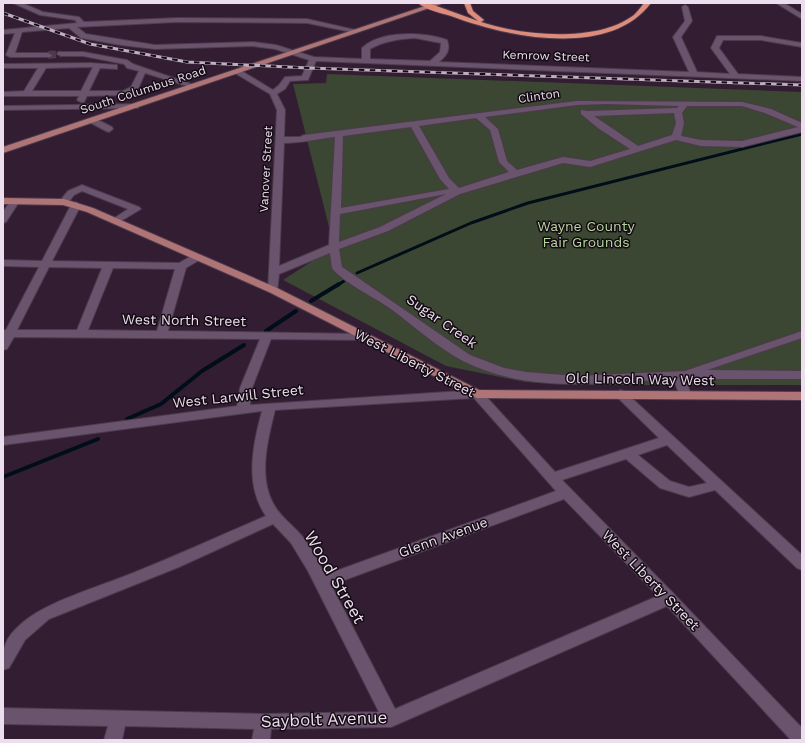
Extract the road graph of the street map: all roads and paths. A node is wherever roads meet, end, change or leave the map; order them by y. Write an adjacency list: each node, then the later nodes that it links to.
1 (16, 3): 11 (street)
2 (420, 3): 7 (highway); 13 (main road, South Columbus Road)
3 (466, 3): 10 (highway)
4 (640, 3): 10 (highway)
5 (648, 3): 7 (highway)
6 (779, 3): 9 (street)
7 (435, 4): 10 (highway); 13 (main road, South Columbus Road)
8 (685, 7): 30 (street)
9 (802, 17)
10 (482, 20)
11 (82, 24): 12 (street); 13 (street)
12 (71, 26): 14 (street); 17 (street, Kemrow Street)
13 (353, 30): 17 (main road, South Columbus Road)
14 (19, 31): 15 (street); 20 (street)
15 (3, 32)
16 (802, 45): 31 (street)
17 (291, 53): 21 (street, Kemrow Street); 29 (main road, South Columbus Road)
18 (48, 54): 20 (street)
19 (61, 54): 27 (street)
20 (10, 55): 24 (street)
21 (313, 59): 22 (street, Kemrow Street); 35 (street)
22 (366, 62): 23 (street, Kemrow Street); 23 (street)
23 (431, 64): 30 (street, Kemrow Street)
24 (3, 66): 25 (street)
25 (43, 66): 26 (street); 37 (street)
26 (97, 66): 27 (street); 34 (street)
27 (130, 66): 28 (street)
28 (143, 70): 33 (street); 34 (street)
29 (238, 72): 33 (main road, South Columbus Road); 35 (street)
30 (693, 74): 31 (street, Kemrow Street)
31 (735, 75): 32 (street, Kemrow Street)
32 (802, 79)
33 (193, 86): 41 (main road, South Columbus Road)
34 (84, 93): 37 (street); 40 (street)
35 (273, 93): 52 (street, Vanover Street)
36 (3, 94): 37 (street)
37 (26, 94)
38 (577, 103): 39 (street, Clinton); 44 (street); 45 (street, Clinton)
39 (686, 103): 43 (street); 48 (street, Clinton)
40 (78, 106): 41 (street); 42 (street)
41 (135, 106): 46 (main road, South Columbus Road)
42 (3, 108)
43 (679, 110): 44 (street); 51 (street)
44 (587, 114): 54 (street)
45 (478, 116): 47 (street, Clinton); 55 (street)
46 (92, 120): 49 (street); 53 (main road, South Columbus Road)
47 (414, 124): 50 (street, Clinton); 56 (street)
48 (802, 127): 51 (street)
49 (109, 129)
50 (339, 134): 52 (street, Clinton); 60 (street, Sugar Creek)
51 (676, 137): 54 (street)
52 (279, 140): 69 (street, Vanover Street)
53 (3, 150)
54 (638, 150): 55 (street)
55 (515, 173): 56 (street)
56 (457, 192): 60 (street); 63 (street)
57 (8, 201): 58 (main road, West Liberty Street); 61 (street)
58 (64, 202): 59 (main road, West Liberty Street); 62 (street)
59 (76, 205): 62 (main road, West Liberty Street); 65 (street)
60 (335, 212): 63 (street, Sugar Creek)
61 (3, 220)
62 (116, 221): 64 (main road, West Liberty Street)
63 (334, 247): 69 (street); 78 (street, Sugar Creek)
64 (197, 257): 68 (street); 70 (main road, West Liberty Street)
65 (45, 263): 66 (street); 67 (street); 71 (street)
66 (3, 264)
67 (109, 264): 68 (street); 72 (street)
68 (181, 266): 73 (street)
69 (274, 272): 70 (street, Vanover Street)
70 (273, 290): 76 (main road, West Liberty Street)
71 (6, 333): 72 (street, West North Street); 77 (street)
72 (81, 334): 73 (street, West North Street)
73 (162, 334): 75 (street, West North Street)
74 (802, 334): 78 (street)
75 (267, 336): 76 (street, West North Street); 85 (street)
76 (364, 337): 80 (main road, West Liberty Street)
77 (3, 346)
78 (679, 375): 79 (street); 82 (street)
79 (802, 375)
80 (477, 394): 81 (main road, Old Lincoln Way West); 84 (street, West Larwill Street); 89 (street, West Liberty Street)
81 (620, 394): 82 (main road, Old Lincoln Way West); 87 (street)
82 (685, 395): 83 (main road, Old Lincoln Way West)
83 (802, 396)
84 (270, 406): 85 (street, West Larwill Street); 92 (street, Wood Street)
85 (243, 409): 86 (street, West Larwill Street)
86 (3, 440)
87 (668, 440): 88 (street); 90 (street)
88 (628, 453): 89 (street); 90 (street)
89 (553, 478): 91 (street, West Liberty Street)
90 (717, 485): 93 (street)
91 (566, 493): 94 (street, Glenn Avenue); 95 (street, West Liberty Street)
92 (274, 518): 94 (street, Wood Street); 96 (street)
93 (802, 564)
94 (321, 582): 99 (street, Wood Street)
95 (669, 598): 99 (street, Saybolt Avenue); 103 (street, West Liberty Street)
96 (3, 663)
97 (3, 716): 98 (street, Saybolt Avenue)
98 (118, 719): 100 (street, Saybolt Avenue); 101 (street)
99 (391, 719): 100 (street, Saybolt Avenue)
100 (263, 722): 102 (street)
101 (113, 740)
102 (261, 740)
103 (802, 740)

